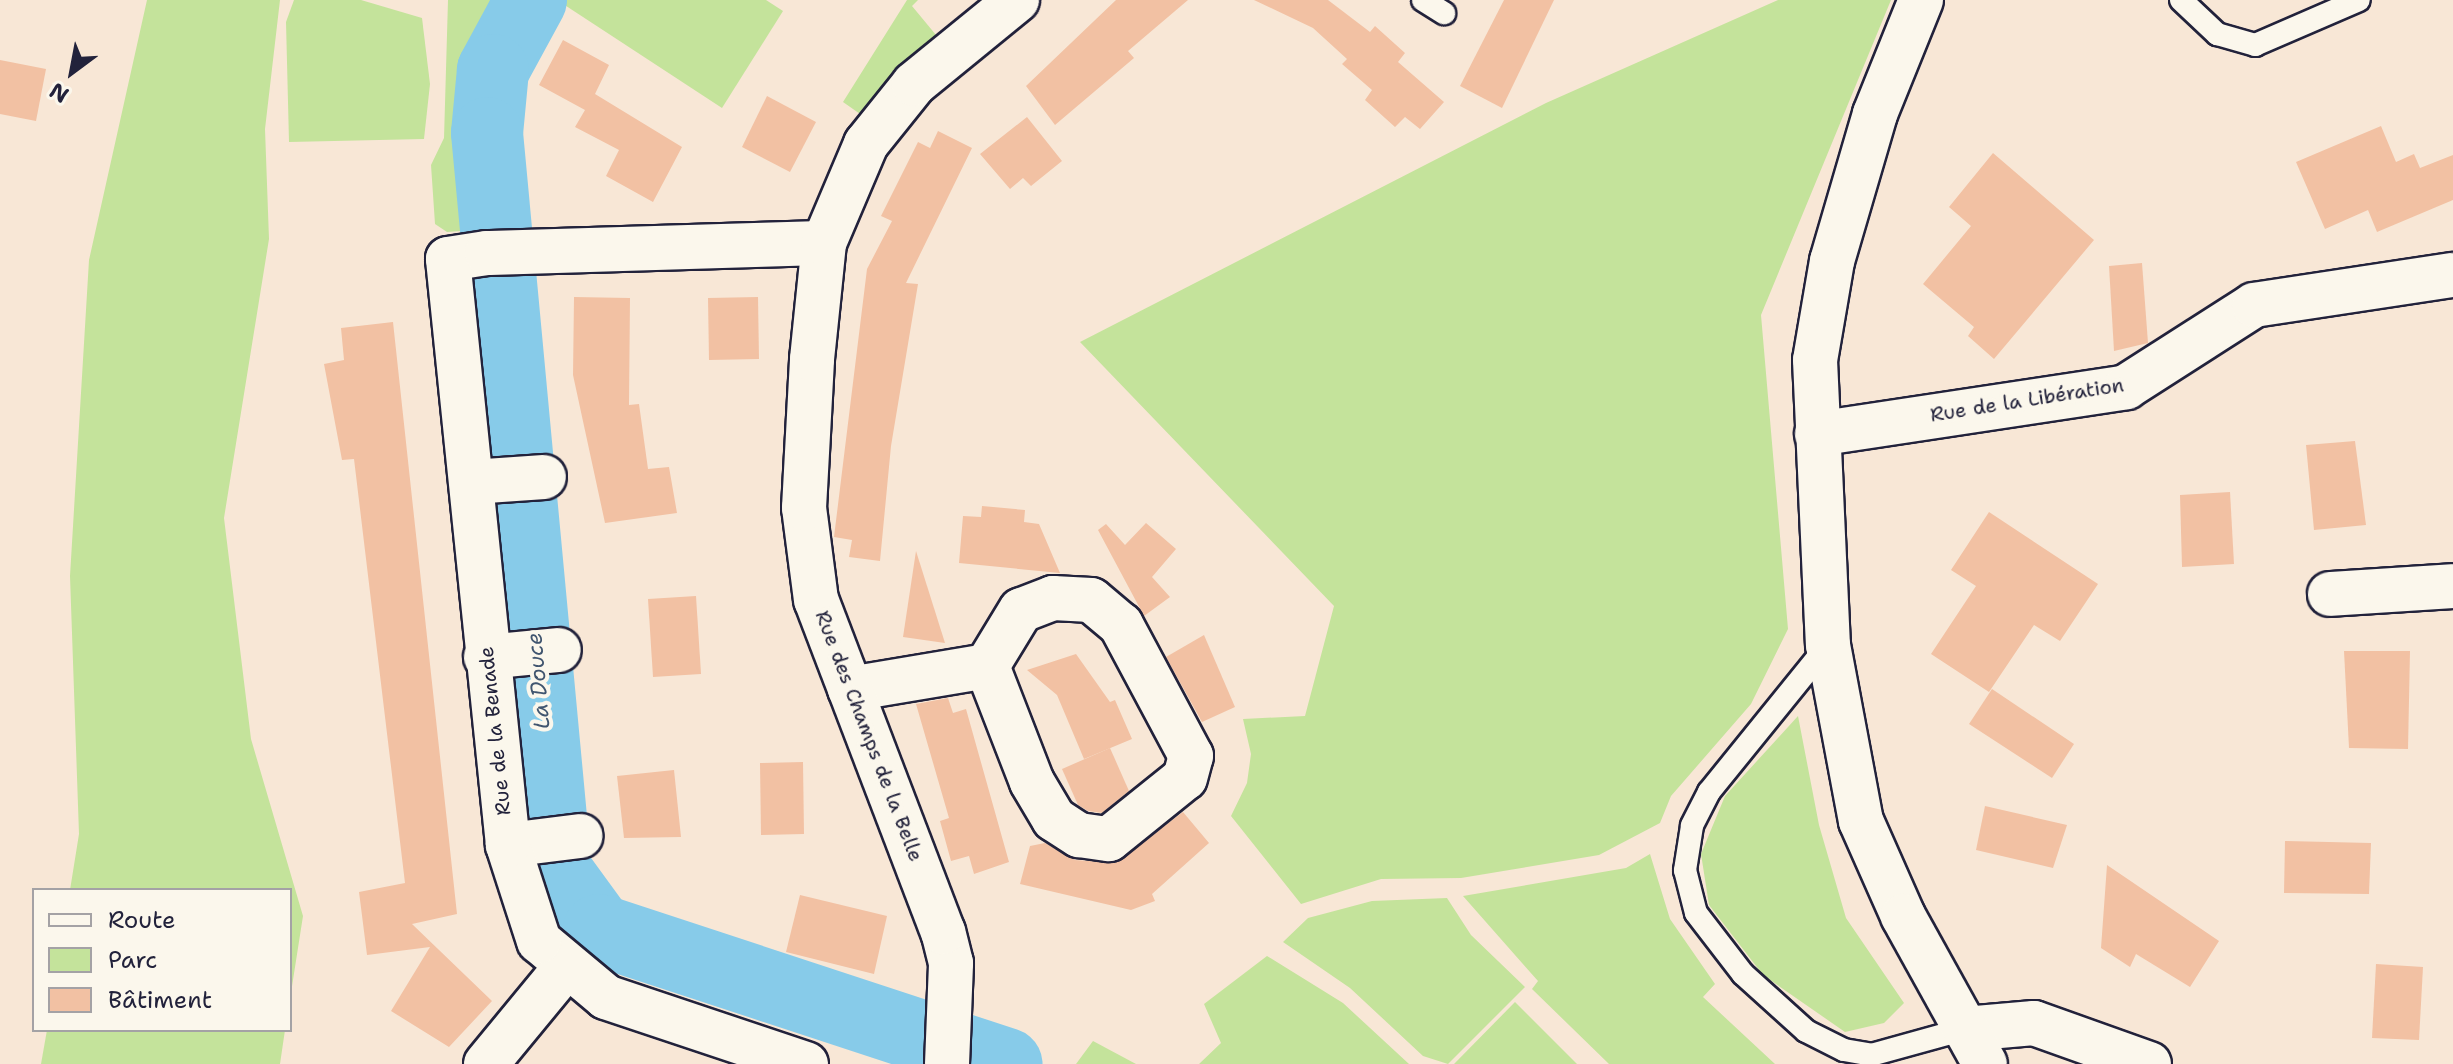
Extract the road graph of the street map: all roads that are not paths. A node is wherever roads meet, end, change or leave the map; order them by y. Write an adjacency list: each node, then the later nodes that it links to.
1 (1016, 0): 7 (street, Rue des Champs de la Belle)
2 (1423, 0): 6 (lane)
3 (1921, 0): 9 (street)
4 (2181, 0): 5 (lane)
5 (2359, 0)
6 (1444, 13)
7 (824, 243): 14 (street, Rue de la Benade); 16 (street, Rue des Champs de la Belle)
8 (2453, 275): 9 (street, Rue de la Libération)
9 (1817, 434): 12 (street)
10 (2453, 586): 11 (street)
11 (2330, 594)
12 (1828, 645): 21 (street); 21 (lane)
13 (559, 650): 14 (street)
14 (501, 656): 18 (street, Rue de la Benade)
15 (987, 666): 15 (street); 16 (street)
16 (850, 689): 20 (street, Rue des Champs de la Belle)
17 (580, 836): 18 (street)
18 (521, 844): 19 (street, Rue de la Benade)
19 (565, 968): 22 (street); 23 (street, Rue de la Benade)
20 (948, 1051)
21 (1980, 1055): 24 (street)
22 (486, 1064)
23 (806, 1064)
24 (2149, 1064)

